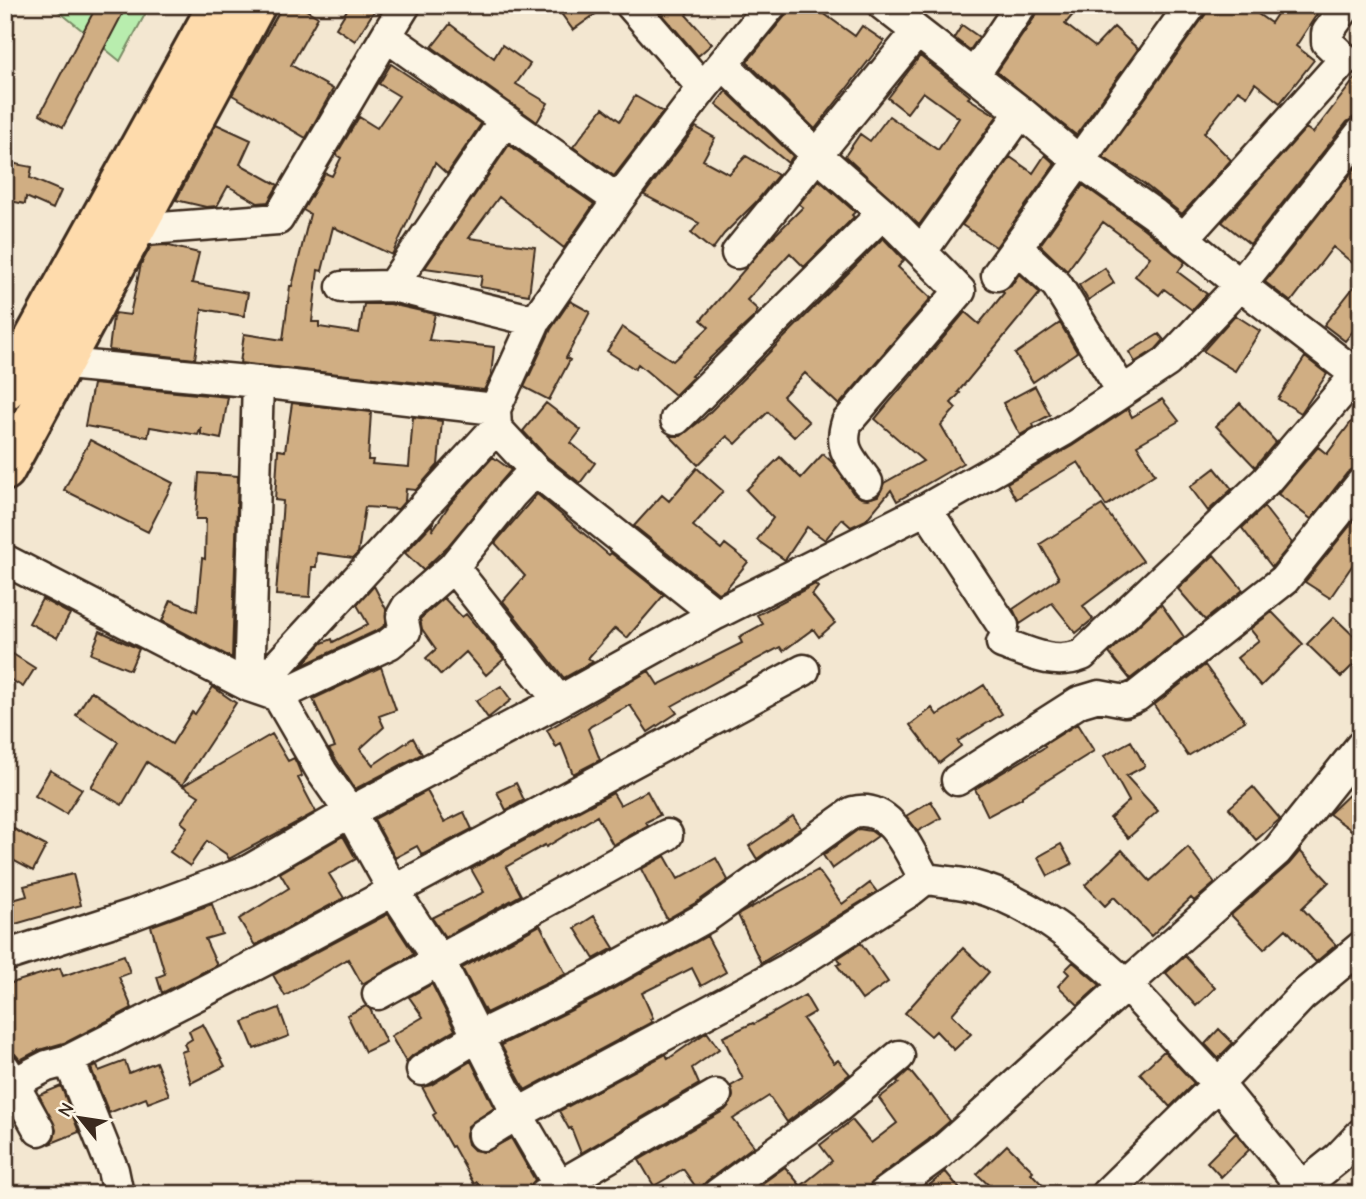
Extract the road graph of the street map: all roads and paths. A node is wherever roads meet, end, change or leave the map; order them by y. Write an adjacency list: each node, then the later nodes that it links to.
1 (218, 5): 35 (main road)
2 (256, 5): 23 (main road)
3 (405, 5): 11 (street)
4 (631, 5): 15 (street)
5 (771, 5): 12 (street)
6 (883, 5): 10 (street)
7 (1021, 5): 14 (street)
8 (1191, 5): 20 (street)
9 (1347, 5): 13 (street)
10 (917, 32): 14 (street); 19 (street)
11 (386, 36): 17 (street); 23 (street)
12 (723, 64): 15 (street); 19 (street)
13 (1353, 65): 24 (street)
14 (974, 75): 16 (street)
15 (703, 88): 21 (street)
16 (1021, 112): 20 (street); 26 (street)
17 (505, 120): 21 (street); 30 (street)
18 (1361, 133): 29 (street)
19 (818, 156): 22 (street); 27 (street)
20 (1079, 161): 24 (street); 25 (street)
21 (618, 200): 32 (street)
22 (883, 213): 26 (street); 39 (street)
23 (136, 230): 33 (main road)
24 (1183, 239): 29 (street)
25 (1017, 248): 28 (street); 37 (street)
26 (922, 251): 42 (street)
27 (737, 253)
28 (997, 275)
29 (1240, 285): 34 (street); 37 (street)
30 (392, 286): 31 (street); 32 (street)
31 (342, 287)
32 (535, 321): 38 (street)
33 (65, 364): 35 (street); 36 (street); 41 (main road)
34 (1359, 374): 44 (street)
35 (14, 375)
36 (258, 382): 38 (street); 49 (street)
37 (1122, 391): 44 (street)
38 (496, 418): 40 (street); 49 (street)
39 (676, 419)
40 (535, 470): 46 (street); 47 (street)
41 (5, 471)
42 (867, 482)
43 (1361, 484): 52 (street)
44 (926, 509): 47 (street)
45 (5, 560): 49 (street)
46 (453, 567): 49 (street); 50 (street)
47 (716, 614): 50 (street)
48 (804, 670): 56 (street)
49 (261, 690): 53 (street)
50 (559, 702): 53 (street)
51 (1361, 746): 60 (street)
52 (957, 780)
53 (350, 812): 56 (street); 58 (street)
54 (667, 835): 59 (street)
55 (925, 879): 60 (street); 62 (street); 69 (street)
56 (394, 891): 59 (street); 64 (street)
57 (1361, 947): 67 (street)
58 (5, 956)
59 (439, 960): 61 (street); 62 (street)
60 (1126, 985): 67 (street); 77 (street)
61 (378, 994)
62 (477, 1037): 65 (street); 69 (street)
63 (899, 1056): 76 (street)
64 (69, 1060): 66 (street); 75 (street)
65 (422, 1070)
66 (10, 1076): 70 (street)
67 (1218, 1084): 73 (street); 78 (street)
68 (716, 1095): 74 (street)
69 (517, 1114): 72 (street); 74 (street)
70 (39, 1130)
71 (1361, 1134): 73 (street)
72 (483, 1135)
73 (1305, 1190)
74 (557, 1191)
75 (118, 1194)
76 (718, 1194)
77 (884, 1194)
78 (1106, 1194)

